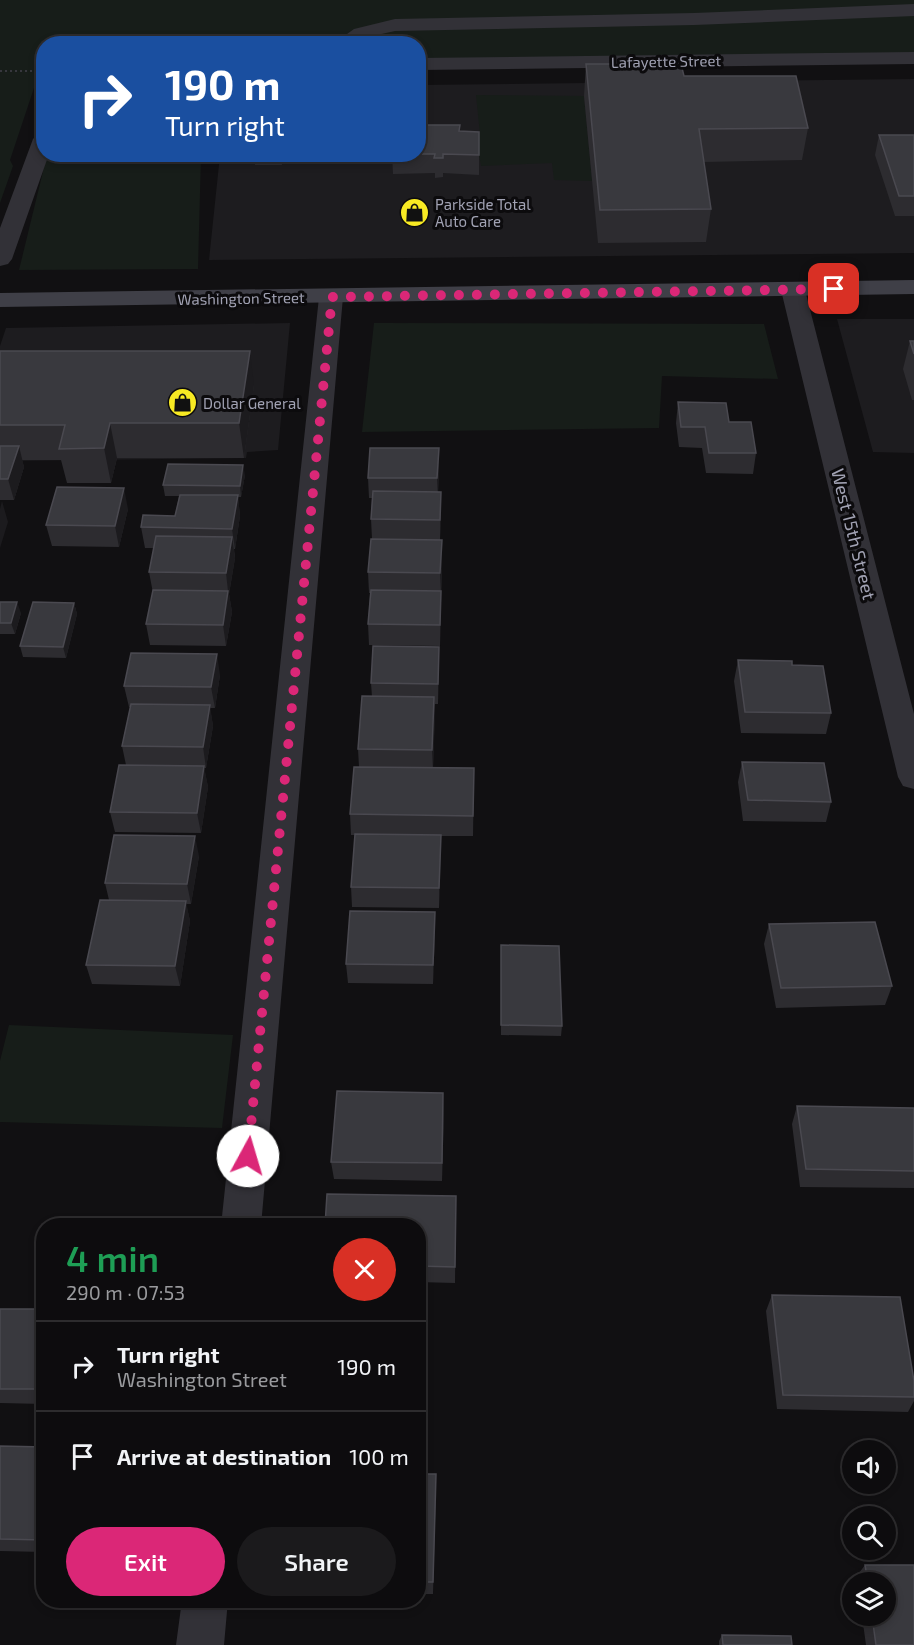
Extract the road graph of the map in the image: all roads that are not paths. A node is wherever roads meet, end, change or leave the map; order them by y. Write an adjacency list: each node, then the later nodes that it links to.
1 (914, 10): 2 (street)
2 (724, 17): 3 (street); 6 (street)
3 (356, 36)
4 (914, 58): 6 (street, Lafayette Street)
5 (426, 64): 6 (street, Lafayette Street)
6 (736, 68)
7 (36, 162): 8 (street)
8 (0, 259)
9 (914, 287): 10 (main road, Washington Street)
10 (793, 290): 11 (main road, Washington Street); 13 (street, West 15th Street)
11 (332, 297): 12 (main road, Washington Street); 14 (street)
12 (0, 300)
13 (914, 777)
14 (242, 1218)
15 (204, 1608): 16 (street)
16 (200, 1645)

